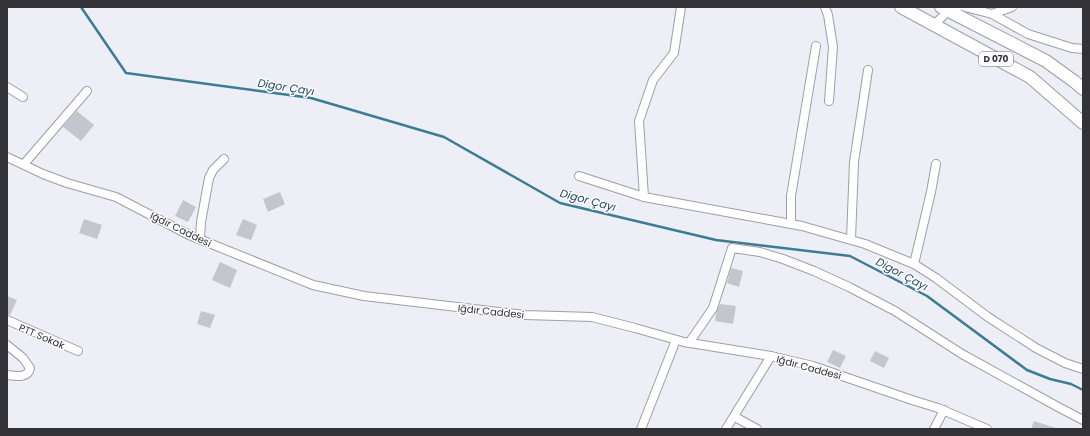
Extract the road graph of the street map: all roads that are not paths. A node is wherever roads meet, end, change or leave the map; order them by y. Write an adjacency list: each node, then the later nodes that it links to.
1 (681, 7): 23 (street)
2 (825, 7): 16 (street)
3 (901, 7): 8 (highway, D 070)
4 (965, 7): 7 (street)
5 (1012, 7): 7 (street)
6 (949, 8): 8 (street); 13 (highway, D 070)
7 (992, 14): 10 (street)
8 (934, 25): 17 (highway, D 070)
9 (816, 46): 24 (street)
10 (1083, 49)
11 (868, 70): 26 (street)
12 (7, 87): 15 (street)
13 (1083, 89)
14 (87, 91): 20 (street)
15 (22, 98)
16 (829, 101)
17 (1083, 122)
18 (7, 157): 20 (street, Iğdır Caddesi)
19 (224, 158): 25 (street)
20 (24, 164): 25 (street, Iğdır Caddesi)
21 (936, 164): 27 (street)
22 (579, 176): 23 (street)
23 (644, 197): 24 (street)
24 (791, 223): 26 (street)
25 (200, 239): 29 (street, Iğdır Caddesi)
26 (851, 239): 27 (street)
27 (914, 264): 34 (street)
28 (7, 320): 32 (street, PTT Sokak)
29 (676, 340): 30 (street, Iğdır Caddesi); 39 (street)
30 (689, 343): 33 (street, Iğdır Caddesi); 38 (street)
31 (7, 346): 35 (street)
32 (78, 351)
33 (771, 356): 36 (street, Iğdır Caddesi); 37 (street)
34 (1083, 370)
35 (7, 375)
36 (944, 410): 42 (street); 43 (street, Iğdır Caddesi)
37 (735, 417): 40 (street); 41 (street)
38 (1083, 420)
39 (641, 429)
40 (726, 429)
41 (757, 429)
42 (934, 429)
43 (987, 429)

